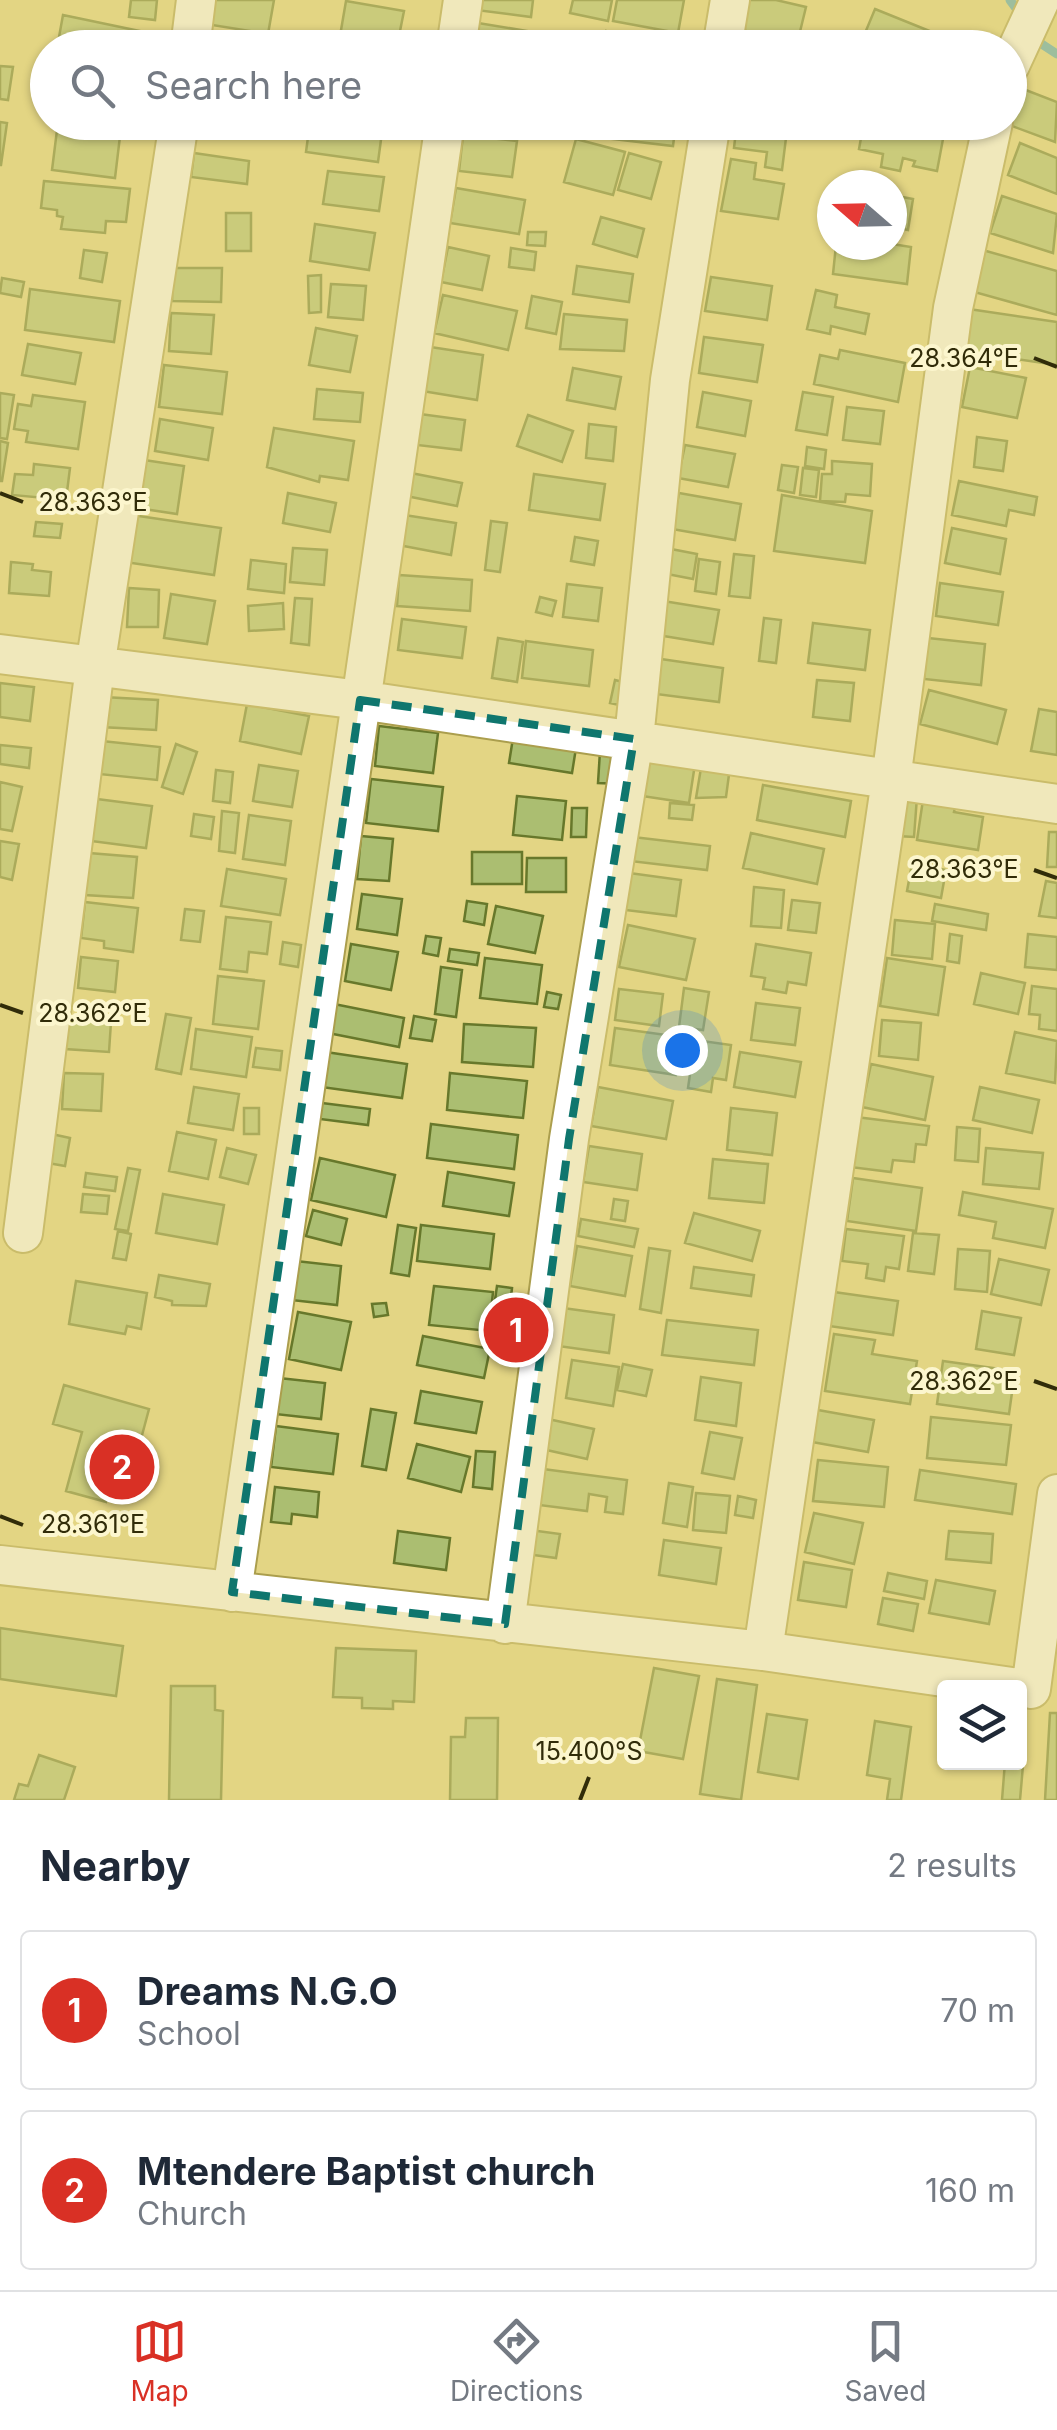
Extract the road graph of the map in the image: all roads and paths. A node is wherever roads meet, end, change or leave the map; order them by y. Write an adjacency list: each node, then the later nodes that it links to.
1 (196, 0): 5 (street)
2 (463, 0): 6 (street)
3 (730, 0): 7 (street)
4 (1040, 0): 8 (street)
5 (192, 30)
6 (459, 30)
7 (725, 30)
8 (1026, 30)
9 (176, 140): 14 (street)
10 (443, 140): 15 (street)
11 (707, 140): 16 (street)
12 (989, 140): 17 (street)
13 (0, 654): 14 (street)
14 (95, 667): 15 (street); 19 (street)
15 (360, 700): 16 (street); 22 (street)
16 (634, 740): 17 (street); 23 (street)
17 (891, 780): 18 (street); 24 (street)
18 (1057, 804)
19 (23, 1233)
20 (1057, 1494): 25 (street)
21 (0, 1565): 22 (street)
22 (232, 1592): 23 (street)
23 (505, 1624): 24 (street)
24 (763, 1651): 25 (street)
25 (1032, 1689)

